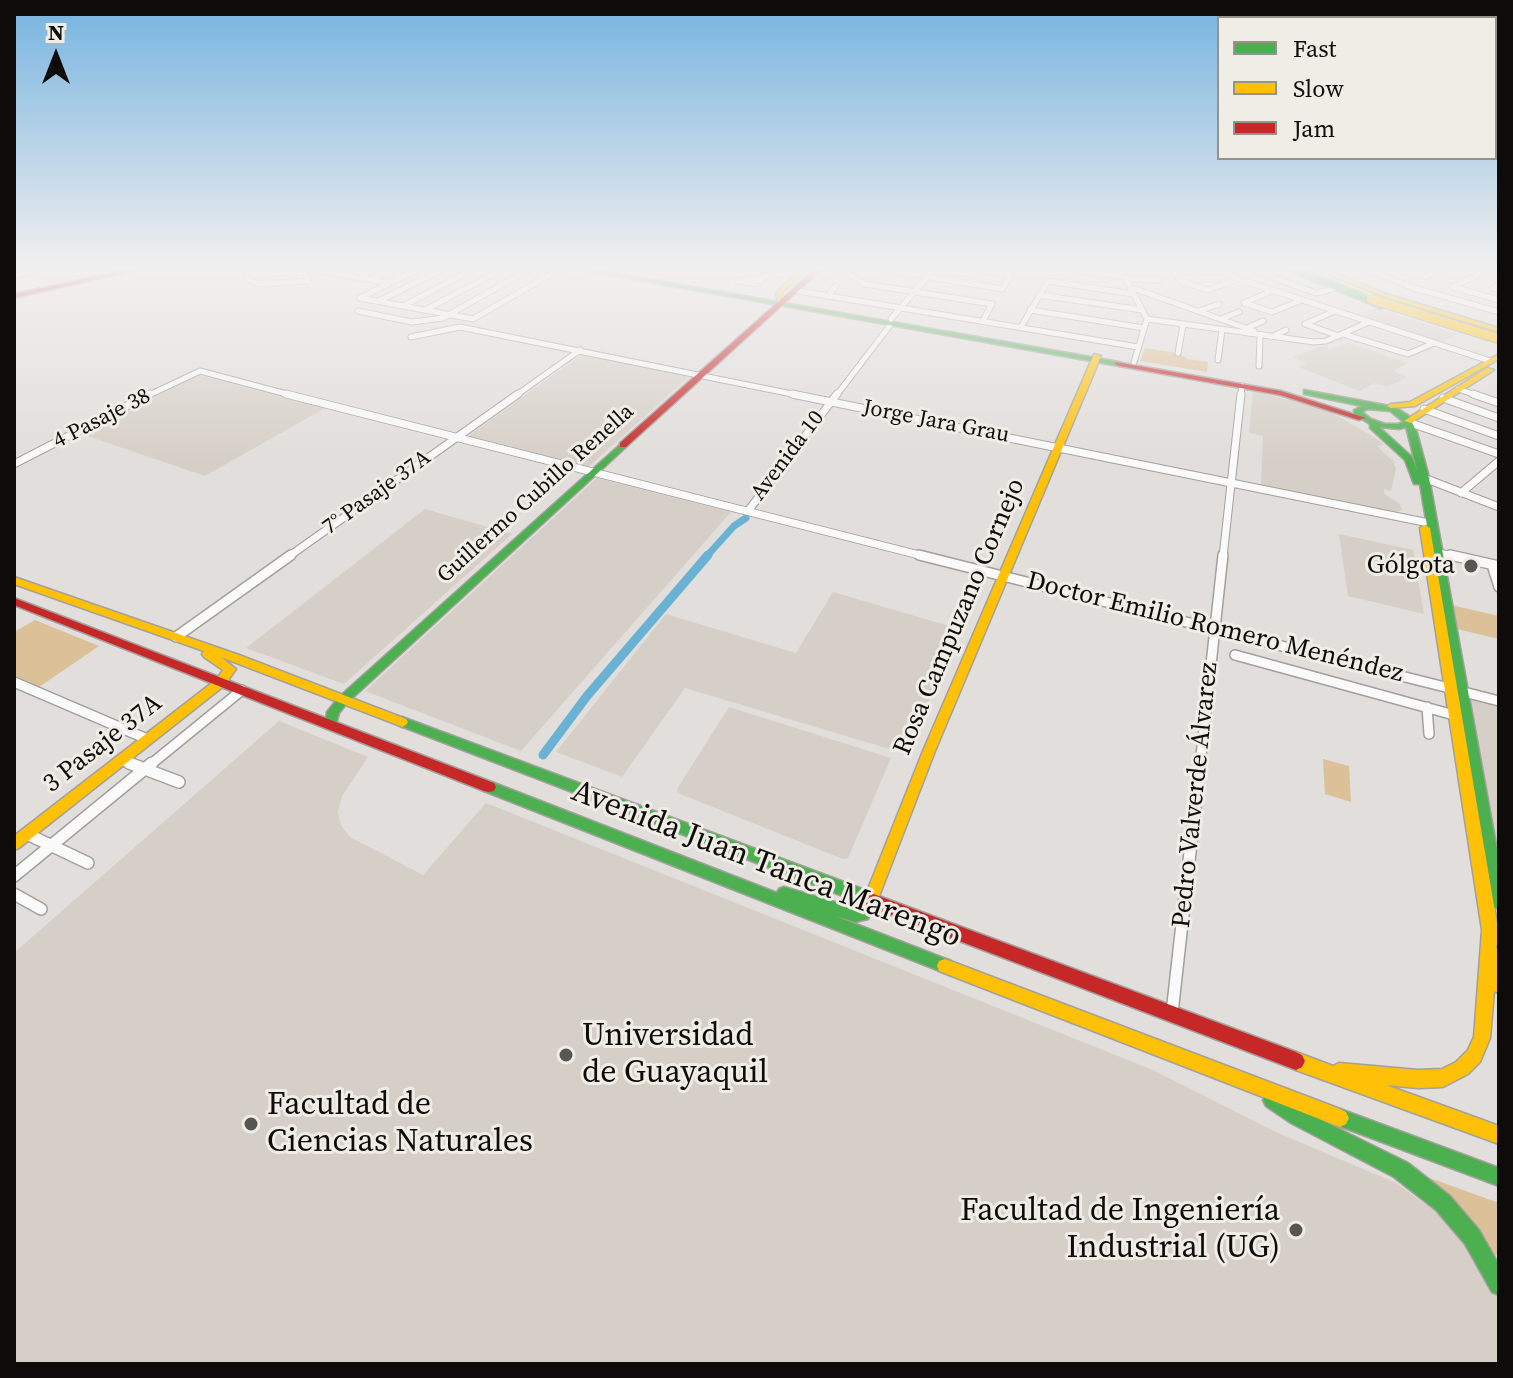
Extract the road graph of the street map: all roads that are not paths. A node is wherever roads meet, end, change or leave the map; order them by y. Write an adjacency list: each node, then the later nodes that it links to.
1 (415, 334): 2 (street, Jorge Jara Grau)
2 (436, 334)
3 (498, 334): 19 (street, Jorge Jara Grau)
4 (744, 334): 27 (main road, Guillermo Cubillo Renella)
5 (881, 334): 31 (street, Avenida 10)
6 (979, 334): 22 (main road)
7 (1051, 334): 21 (street)
8 (1142, 334): 21 (street)
9 (1181, 334): 20 (street)
10 (1221, 334): 23 (street)
11 (1249, 334): 16 (street)
12 (1264, 334): 17 (street)
13 (1280, 334): 17 (street)
14 (1407, 334): 18 (street)
15 (1341, 335): 17 (street); 18 (street)
16 (1260, 336): 17 (street); 25 (street)
17 (1274, 338)
18 (1434, 343): 24 (street)
19 (580, 350): 27 (street, Jorge Jara Grau); 38 (street, 7° Pasaje 37A)
20 (1178, 353)
21 (1136, 355): 22 (main road); 34 (main road)
22 (1104, 360): 28 (main road); 39 (main road, Rosa Campuzano Cornejo)
23 (1218, 360)
24 (1496, 361): 29 (main road); 34 (main road)
25 (1259, 366)
26 (190, 374): 38 (street, Doctor Emilio Romero Menéndez); 42 (street, 4 Pasaje 38)
27 (699, 375): 31 (street, Jorge Jara Grau); 43 (main road, Guillermo Cubillo Renella)
28 (1242, 386): 34 (main road); 45 (street, Pedro Valverde Álvarez)
29 (1458, 389): 30 (main road); 32 (street)
30 (1443, 398): 33 (main road); 35 (street)
31 (829, 401): 39 (street, Jorge Jara Grau); 48 (street, Avenida 10)
32 (1499, 403)
33 (1424, 409): 36 (main road); 37 (street)
34 (1370, 413): 36 (main road); 49 (main road)
35 (1499, 418)
36 (1407, 422): 40 (street); 44 (main road)
37 (1499, 436)
38 (453, 439): 43 (street, Doctor Emilio Romero Menéndez); 57 (street, 7° Pasaje 37A)
39 (1057, 446): 45 (street, Jorge Jara Grau); 52 (main road, Rosa Campuzano Cornejo)
40 (1499, 454)
41 (1499, 461): 46 (street)
42 (14, 464)
43 (592, 471): 48 (street, Doctor Emilio Romero Menéndez); 64 (main road, Guillermo Cubillo Renella)
44 (1424, 478): 46 (street); 50 (main road)
45 (1231, 481): 49 (street, Jorge Jara Grau); 56 (street, Pedro Valverde Álvarez)
46 (1461, 493): 47 (street)
47 (1499, 507)
48 (748, 511): 52 (street, Doctor Emilio Romero Menéndez)
49 (1424, 522): 63 (main road)
50 (1438, 553): 51 (street); 63 (main road)
51 (1496, 565): 54 (street)
52 (1003, 575): 56 (street, Doctor Emilio Romero Menéndez); 80 (main road, Rosa Campuzano Cornejo)
53 (14, 580): 57 (main road, Avenida Juan Tanca Marengo)
54 (1499, 587)
55 (14, 601): 61 (main road, Avenida Juan Tanca Marengo)
56 (1215, 628): 63 (street, Doctor Emilio Romero Menéndez); 85 (street, Pedro Valverde Álvarez)
57 (176, 637): 58 (main road, Avenida Juan Tanca Marengo)
58 (201, 646): 61 (main road); 64 (main road, Avenida Juan Tanca Marengo)
59 (1235, 655): 66 (street)
60 (14, 682): 70 (street)
61 (221, 682): 62 (main road, Avenida Juan Tanca Marengo); 70 (main road, 3 Pasaje 37A)
62 (242, 690): 68 (main road, Avenida Juan Tanca Marengo); 72 (street)
63 (1455, 690): 65 (street, Doctor Emilio Romero Menéndez); 67 (main road); 81 (main road)
64 (343, 700): 68 (main road, Guillermo Cubillo Renella); 80 (main road, Avenida Juan Tanca Marengo)
65 (1499, 701)
66 (1427, 707): 67 (street); 69 (street)
67 (1454, 715): 83 (main road)
68 (331, 725): 78 (main road, Avenida Juan Tanca Marengo)
69 (1429, 734)
70 (147, 739): 71 (main road, 3 Pasaje 37A)
71 (120, 760): 72 (street); 74 (main road, 3 Pasaje 37A)
72 (144, 770): 73 (street); 75 (street)
73 (179, 782)
74 (20, 839): 75 (street)
75 (51, 846): 76 (street); 77 (street)
76 (88, 863)
77 (14, 876)
78 (739, 884): 80 (main road); 87 (main road, Avenida Juan Tanca Marengo)
79 (14, 894): 82 (street)
80 (871, 899): 85 (main road, Avenida Juan Tanca Marengo)
81 (1499, 902)
82 (41, 909)
83 (1490, 929): 84 (main road); 86 (main road)
84 (1499, 985)
85 (1172, 1013): 86 (main road, Avenida Juan Tanca Marengo)
86 (1318, 1070): 88 (main road, Avenida Juan Tanca Marengo)
87 (1252, 1086): 89 (main road, Avenida Juan Tanca Marengo); 90 (main road)
88 (1499, 1135)
89 (1499, 1177)
90 (1499, 1285)

